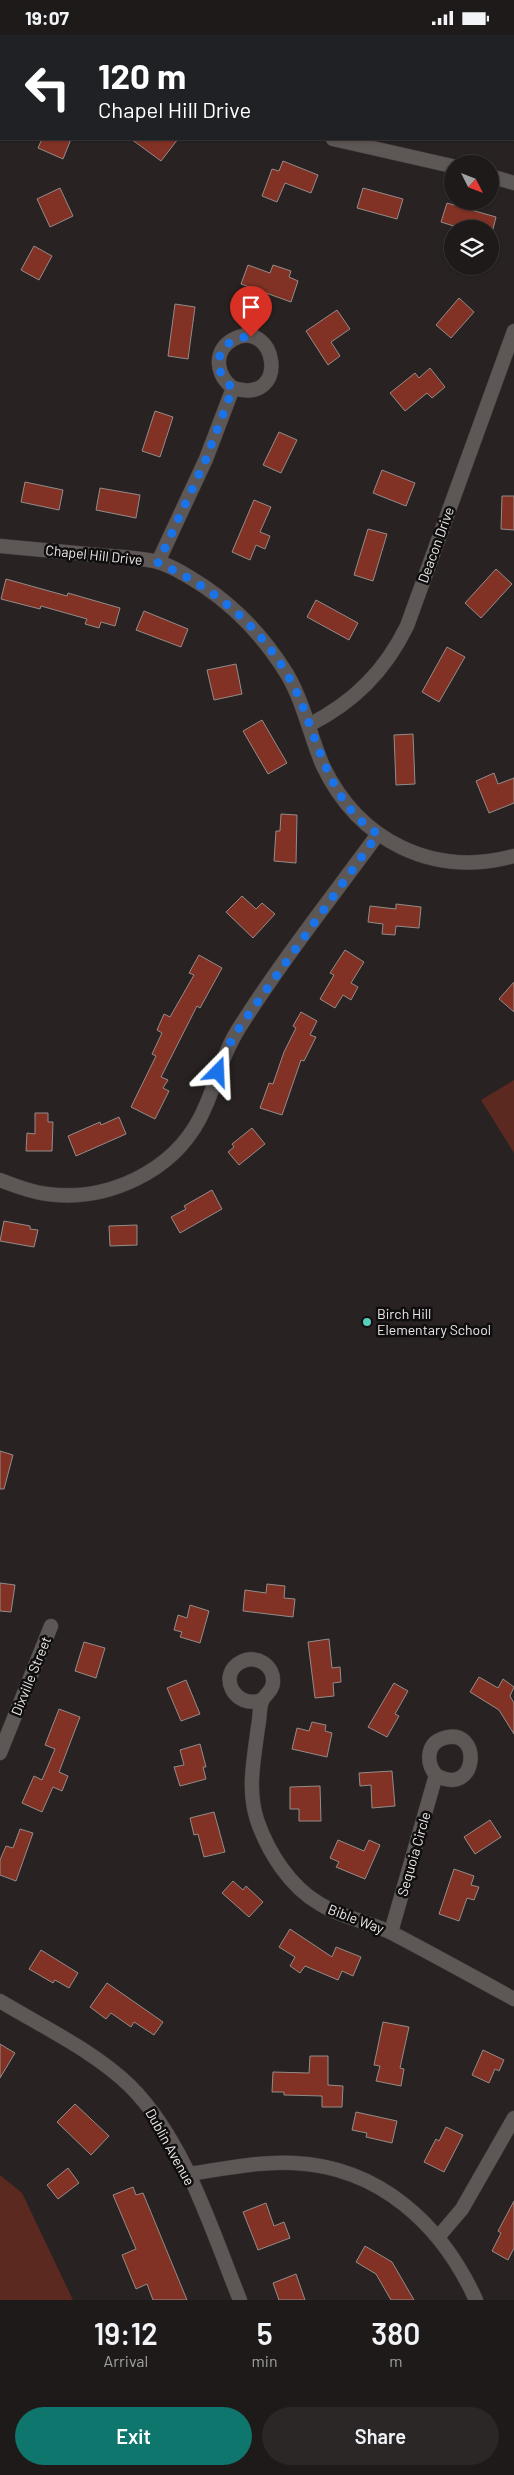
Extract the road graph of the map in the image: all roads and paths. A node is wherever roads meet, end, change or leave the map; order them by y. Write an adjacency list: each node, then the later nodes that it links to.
1 (337, 140): 2 (street)
2 (444, 164)
3 (499, 179): 4 (street)
4 (514, 183)
5 (514, 331): 9 (street, Deacon Drive)
6 (233, 388): 8 (street)
7 (0, 547): 8 (street, Chapel Hill Drive)
8 (158, 563): 9 (street, Chapel Hill Drive)
9 (309, 725): 10 (street, Chapel Hill Drive)
10 (378, 834): 11 (street, Chapel Hill Drive); 12 (street)
11 (514, 856)
12 (0, 1180)
13 (51, 1626): 15 (street, Dixville Street)
14 (262, 1700): 17 (street, Bible Way)
15 (0, 1753)
16 (436, 1775): 17 (street, Sequoia Circle)
17 (391, 1933): 18 (street, Bible Way)
18 (514, 1999)
19 (0, 2001): 21 (street, Dublin Avenue)
20 (514, 2118): 22 (street)
21 (188, 2174): 22 (street); 23 (street, Dublin Avenue)
22 (439, 2236): 24 (street)
23 (240, 2300)
24 (476, 2300)

